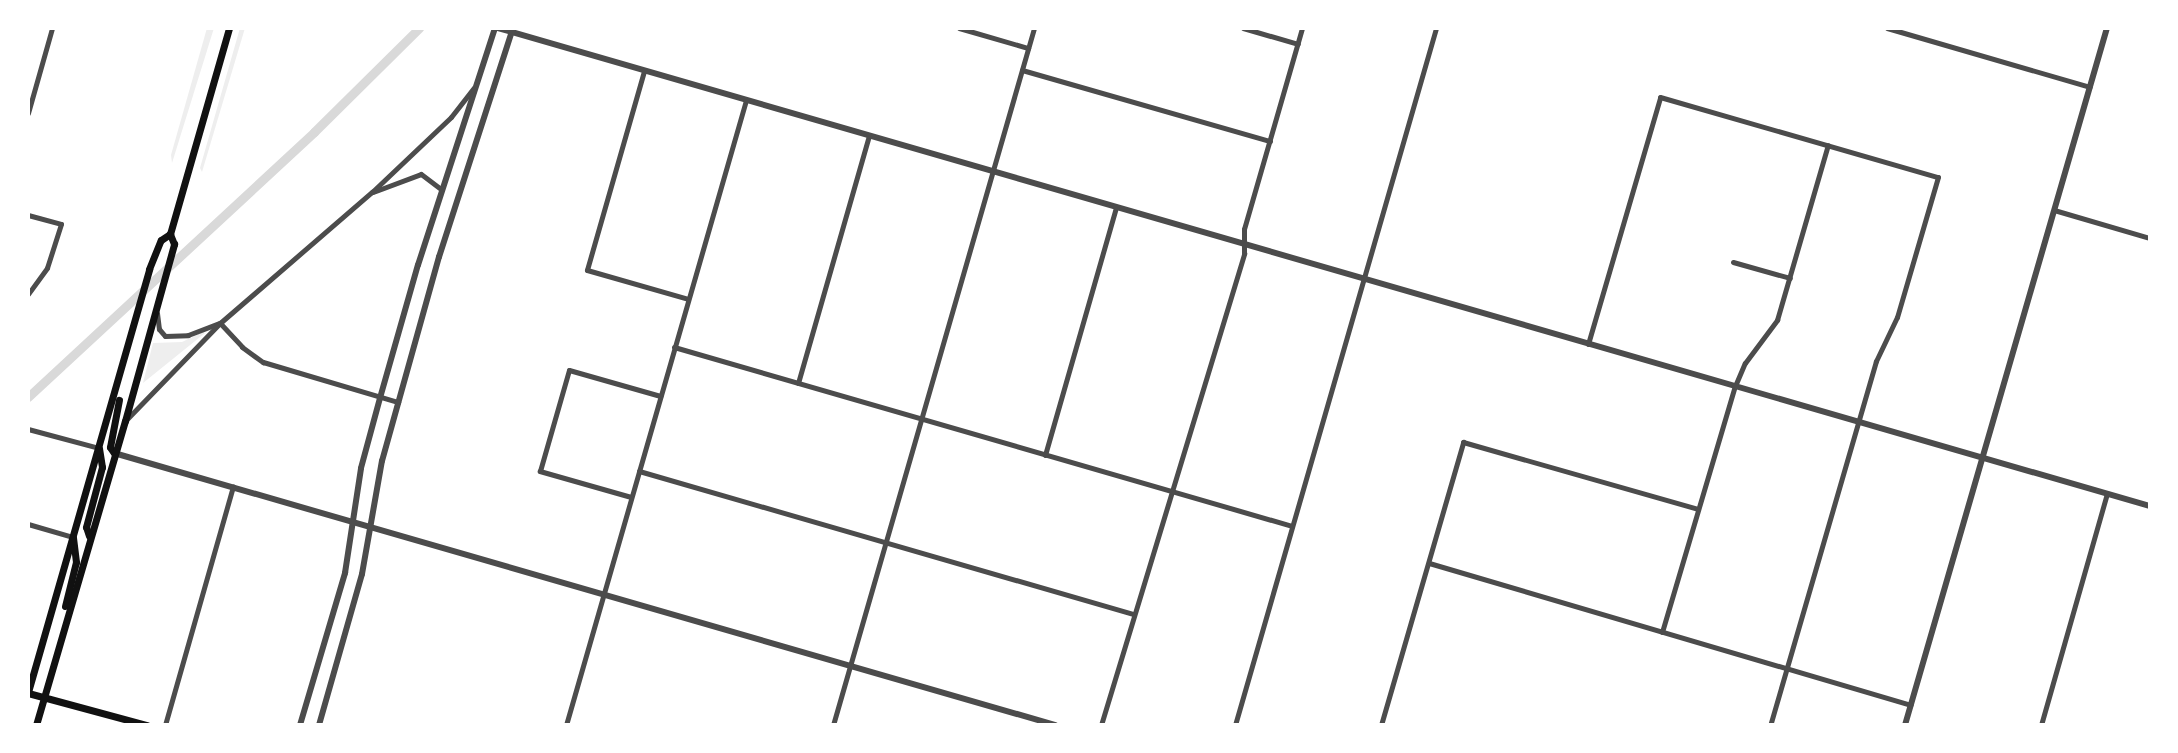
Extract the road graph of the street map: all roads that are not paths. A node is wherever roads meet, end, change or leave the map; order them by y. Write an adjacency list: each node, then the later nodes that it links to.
1 (52, 28): 19 (street)
2 (229, 28): 29 (main road)
3 (496, 28): 11 (street); 16 (street)
4 (959, 28): 13 (street)
5 (1034, 28): 13 (street)
6 (1243, 28): 12 (street)
7 (1302, 28): 12 (street)
8 (1436, 28): 34 (street)
9 (1887, 28): 17 (street)
10 (2107, 28): 17 (street)
11 (512, 30): 15 (street); 46 (street)
12 (1298, 44): 21 (street)
13 (1028, 48): 14 (street)
14 (1022, 70): 21 (street); 23 (street)
15 (644, 71): 18 (street); 36 (street)
16 (478, 82): 24 (street); 25 (street)
17 (2090, 87): 27 (street)
18 (746, 100): 20 (street); 36 (street)
19 (28, 113)
20 (869, 136): 23 (street); 42 (street)
21 (1270, 141): 31 (street)
22 (1828, 145): 33 (street); 39 (street); 49 (street)
23 (993, 172): 26 (street); 47 (street)
24 (442, 190): 25 (street); 45 (street)
25 (372, 192): 38 (street)
26 (1116, 207): 31 (street); 53 (street)
27 (2054, 210): 30 (street); 54 (street)
28 (28, 215): 35 (street)
29 (170, 234): 37 (main road); 41 (main road)
30 (2150, 238)
31 (1242, 241): 34 (street); 57 (street)
32 (1733, 262): 33 (street)
33 (1790, 278): 43 (street)
34 (1364, 279): 39 (street); 64 (street)
35 (28, 294)
36 (688, 299): 40 (street)
37 (158, 301): 38 (street); 48 (main road)
38 (220, 323): 45 (street); 48 (street)
39 (1588, 344): 43 (street)
40 (674, 347): 42 (street); 44 (street)
41 (126, 355): 51 (main road); 52 (main road)
42 (798, 383): 47 (street)
43 (1735, 386): 49 (street); 61 (street)
44 (660, 396): 55 (street); 59 (street)
45 (380, 398): 46 (street); 62 (street)
46 (398, 402): 65 (street)
47 (921, 419): 53 (street); 68 (street)
48 (125, 421): 52 (main road)
49 (1858, 421): 54 (street); 75 (street)
50 (28, 429): 51 (street)
51 (99, 448): 66 (main road); 67 (main road)
52 (114, 453): 56 (street); 67 (main road)
53 (1045, 455): 57 (street)
54 (1983, 458): 58 (street); 78 (street)
55 (639, 471): 59 (street); 68 (street)
56 (233, 487): 62 (street); 81 (street)
57 (1172, 491): 64 (street); 71 (street)
58 (2107, 493): 60 (street); 92 (street)
59 (631, 497): 70 (street)
60 (2150, 506)
61 (1698, 509): 69 (street); 73 (street)
62 (353, 522): 65 (street); 82 (street)
63 (28, 524): 66 (street)
64 (1292, 526): 88 (street)
65 (369, 527): 70 (street); 83 (street)
66 (73, 537): 72 (main road); 76 (main road)
67 (89, 539): 72 (main road)
68 (886, 542): 71 (street); 74 (street)
69 (1429, 563): 73 (street); 89 (street)
70 (603, 594): 74 (street); 84 (street)
71 (1133, 614): 87 (street)
72 (65, 620): 77 (main road)
73 (1662, 632): 75 (street)
74 (850, 666): 85 (street); 86 (street)
75 (1787, 669): 78 (street); 90 (street)
76 (28, 692): 77 (main road)
77 (44, 696): 79 (main road); 80 (main road)
78 (1911, 705): 91 (street)
79 (36, 725)
80 (147, 725)
81 (165, 725)
82 (300, 725)
83 (319, 725)
84 (566, 725)
85 (833, 725)
86 (1055, 725)
87 (1101, 725)
88 (1235, 725)
89 (1381, 725)
90 (1770, 725)
91 (1905, 725)
92 (2041, 725)

